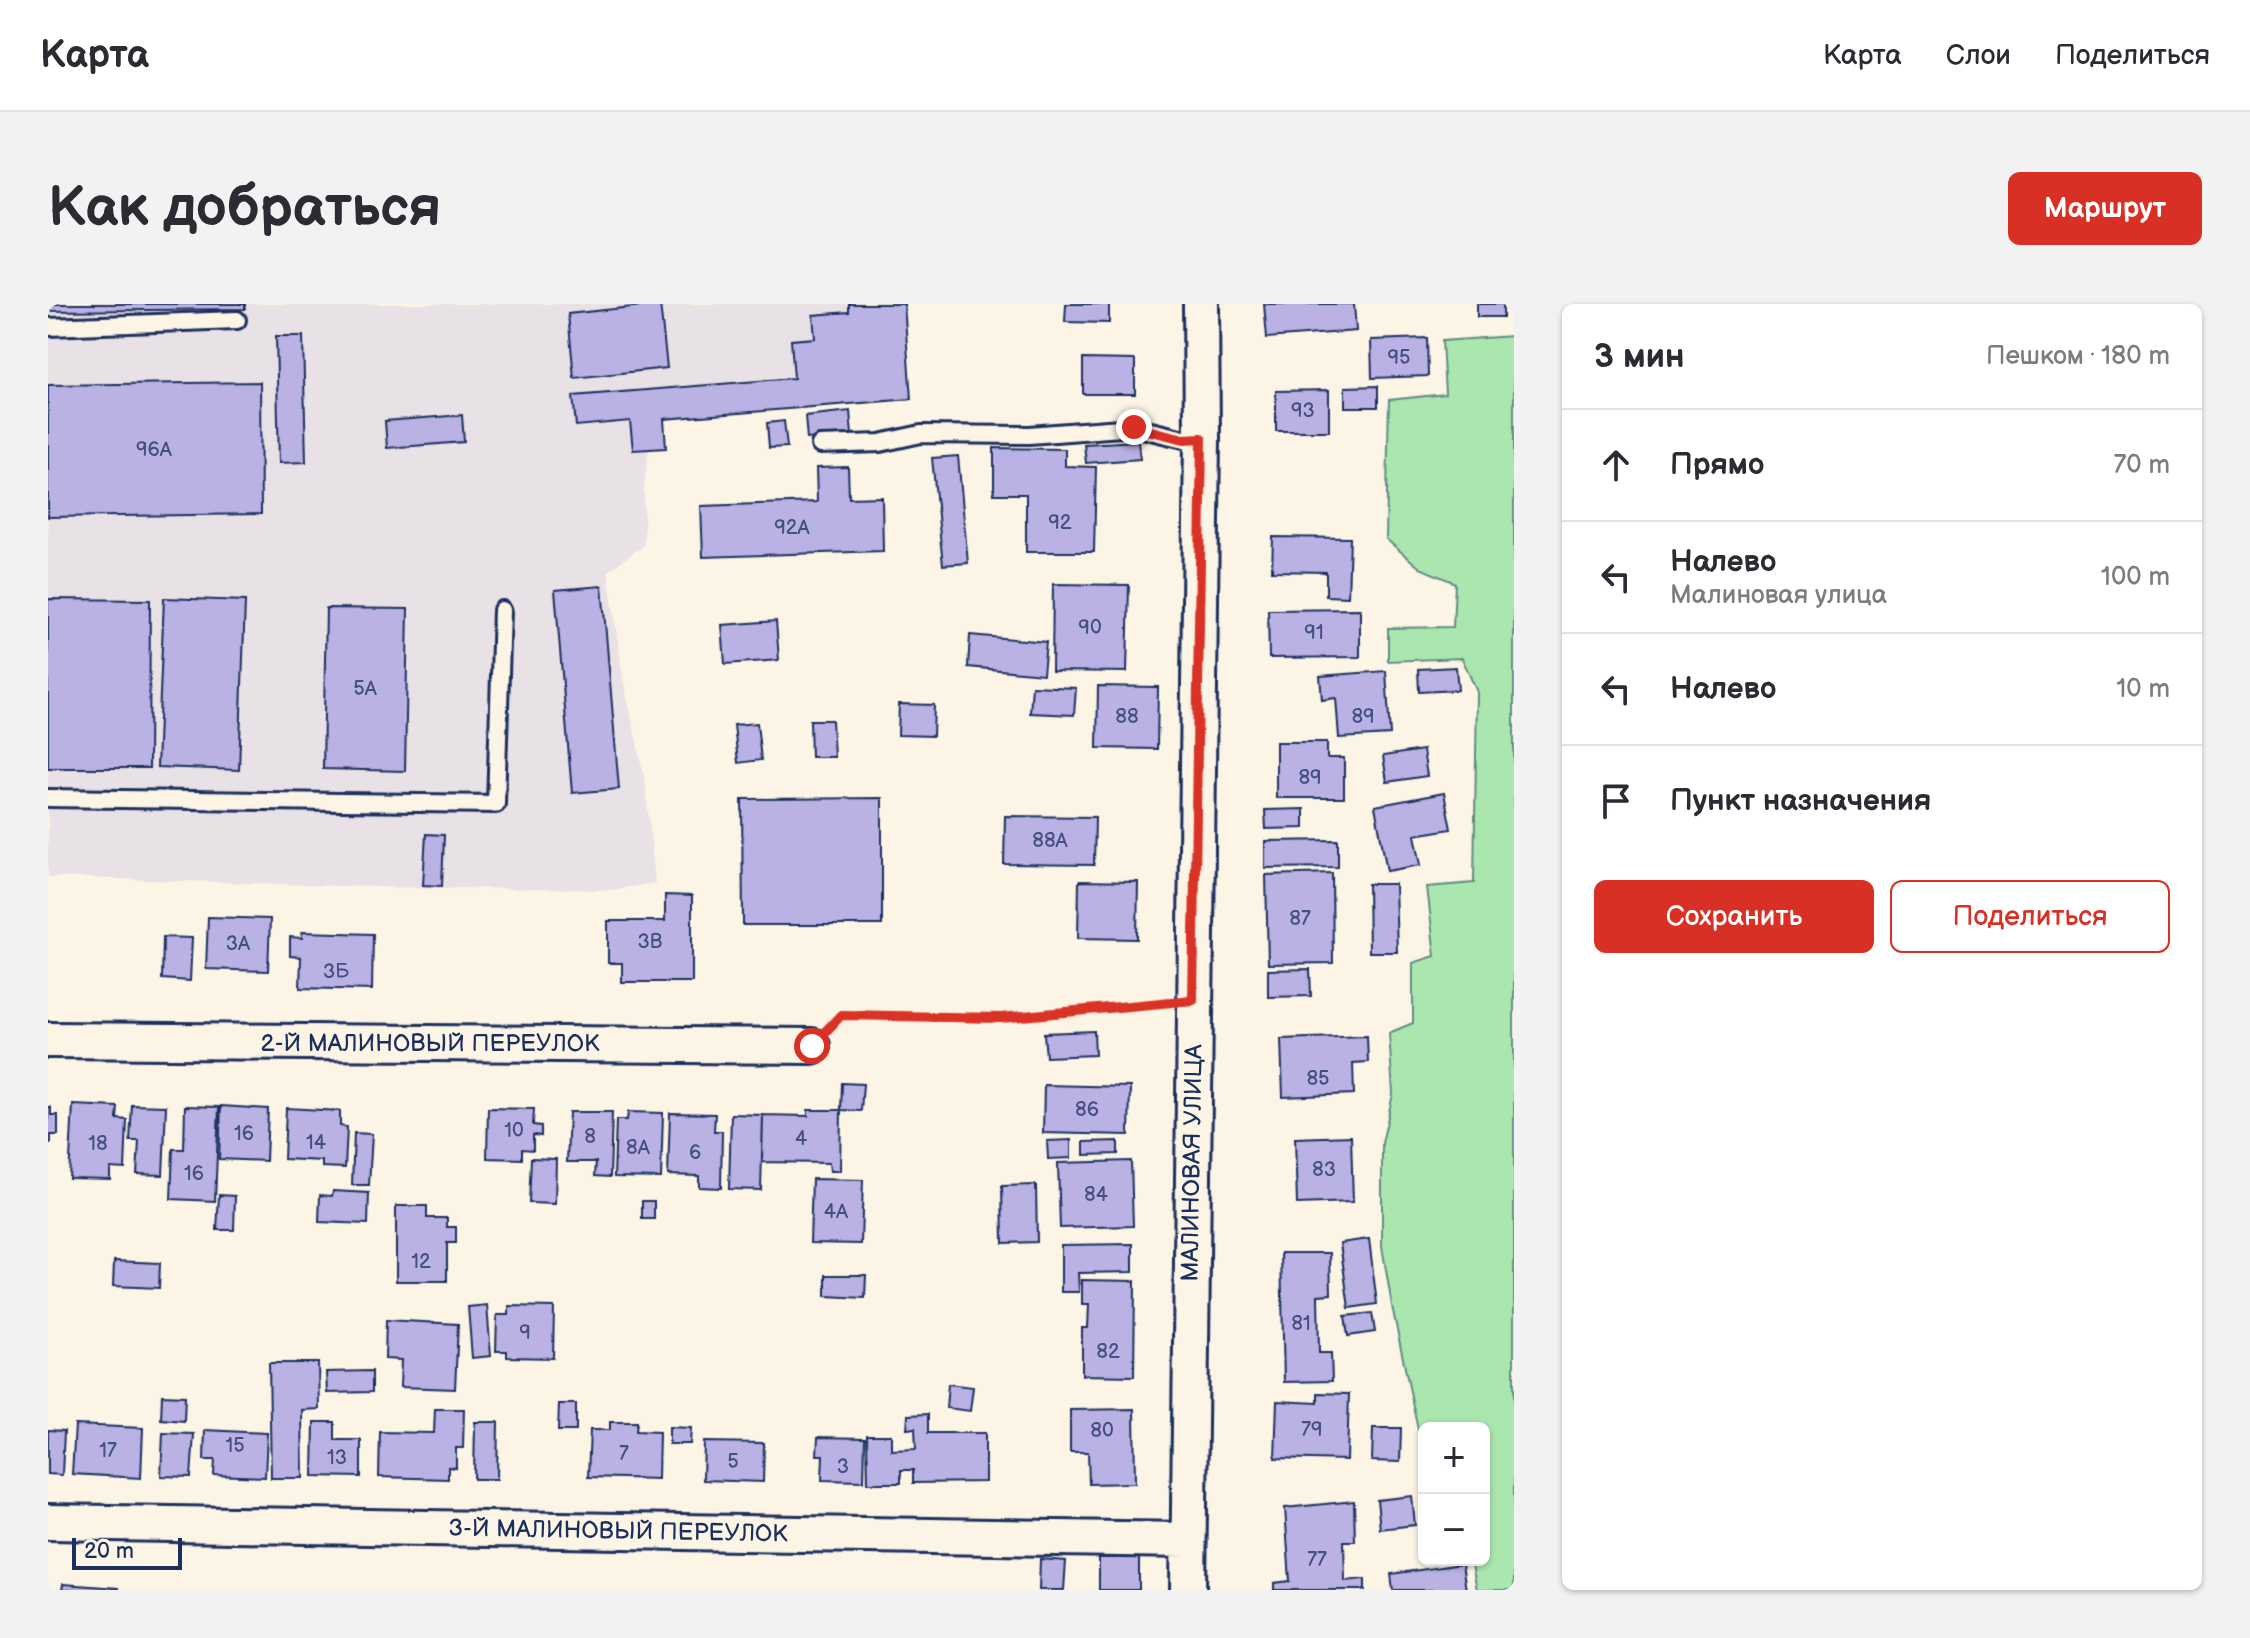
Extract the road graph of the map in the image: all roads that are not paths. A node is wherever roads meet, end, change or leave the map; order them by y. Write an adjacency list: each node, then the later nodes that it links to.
1 (1201, 304): 4 (street, МАЛИНОВАЯ УЛИЦА)
2 (237, 320): 3 (lane)
3 (48, 327)
4 (1202, 438): 5 (lane); 11 (street, МАЛИНОВАЯ УЛИЦА)
5 (820, 445)
6 (502, 610): 7 (lane)
7 (48, 798)
8 (48, 1040): 9 (street, 2-Й МАЛИНОВЫЙ ПЕРЕУЛОК)
9 (812, 1046)
10 (48, 1522): 11 (street, 3-Й МАЛИНОВЫЙ ПЕРЕУЛОК)
11 (1188, 1540): 12 (street, МАЛИНОВАЯ УЛИЦА)
12 (1188, 1590)

